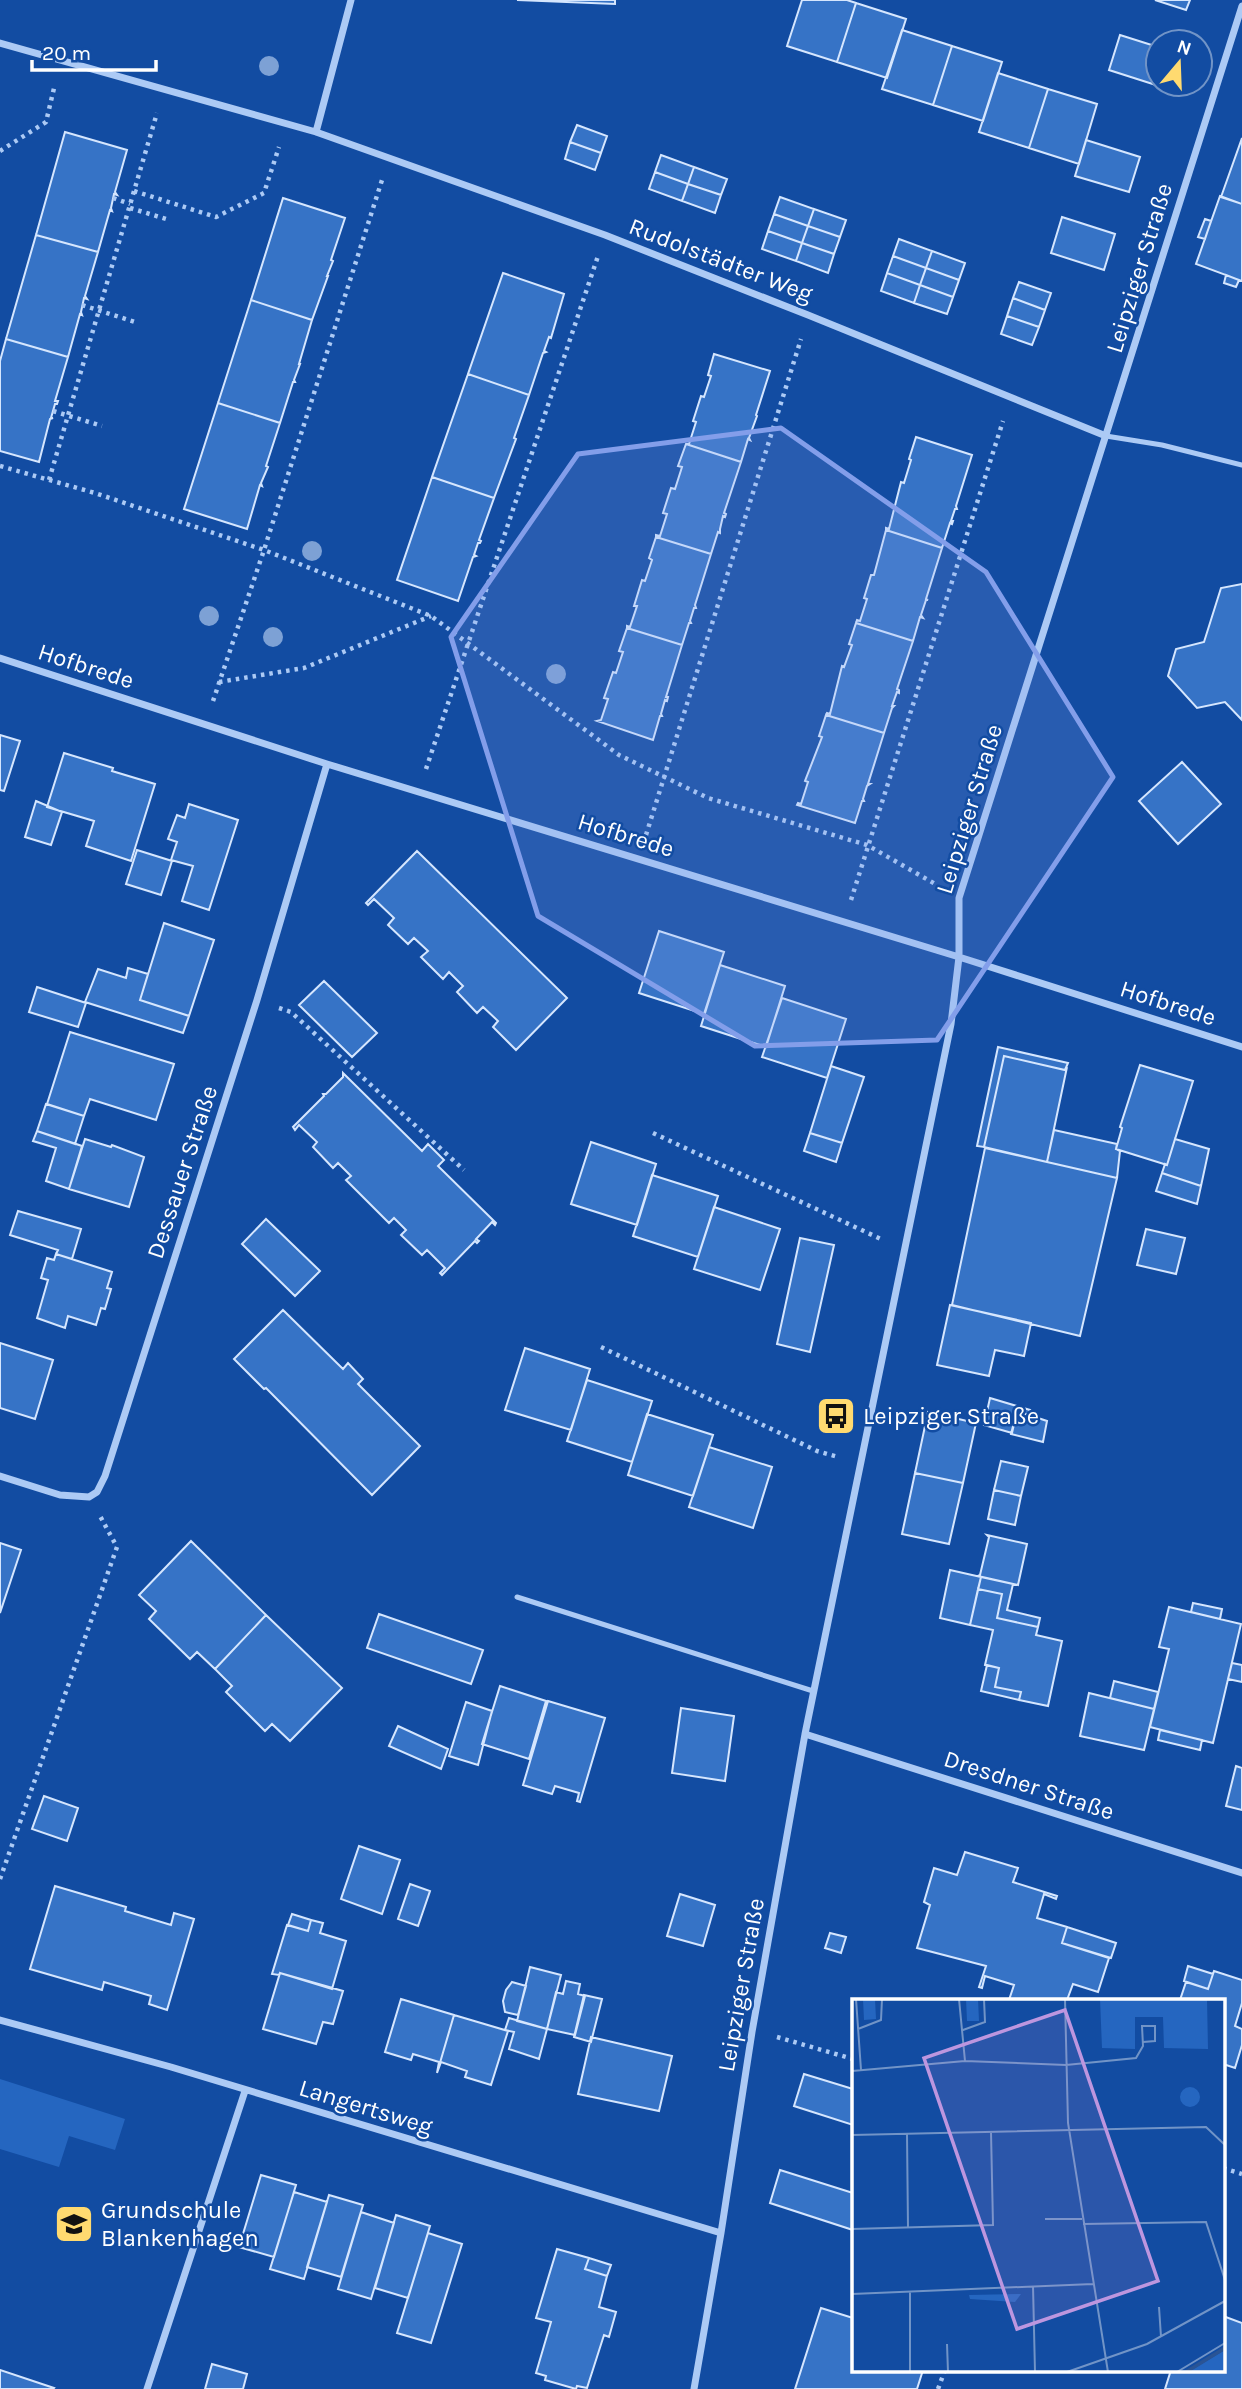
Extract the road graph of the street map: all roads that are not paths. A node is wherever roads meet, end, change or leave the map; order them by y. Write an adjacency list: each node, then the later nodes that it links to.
1 (351, 0): 4 (street)
2 (1242, 6): 5 (street, Leipziger Straße)
3 (0, 43): 4 (street, Rudolstädter Weg)
4 (316, 132): 5 (street, Rudolstädter Weg)
5 (1106, 436): 6 (lane); 9 (street, Leipziger Straße)
6 (1242, 465)
7 (0, 658): 8 (street, Hofbrede)
8 (327, 764): 9 (street, Hofbrede); 11 (street, Dessauer Straße)
9 (959, 957): 10 (street, Hofbrede); 13 (street, Leipziger Straße)
10 (1242, 1047)
11 (0, 1476)
12 (517, 1597): 13 (lane)
13 (813, 1691): 14 (street, Leipziger Straße)
14 (804, 1734): 15 (street, Dresdner Straße); 18 (street, Leipziger Straße)
15 (1242, 1873)
16 (0, 2020): 17 (street, Langertsweg)
17 (245, 2091): 18 (street, Langertsweg); 19 (street)
18 (721, 2233): 20 (street, Leipziger Straße)
19 (147, 2389)
20 (694, 2389)

